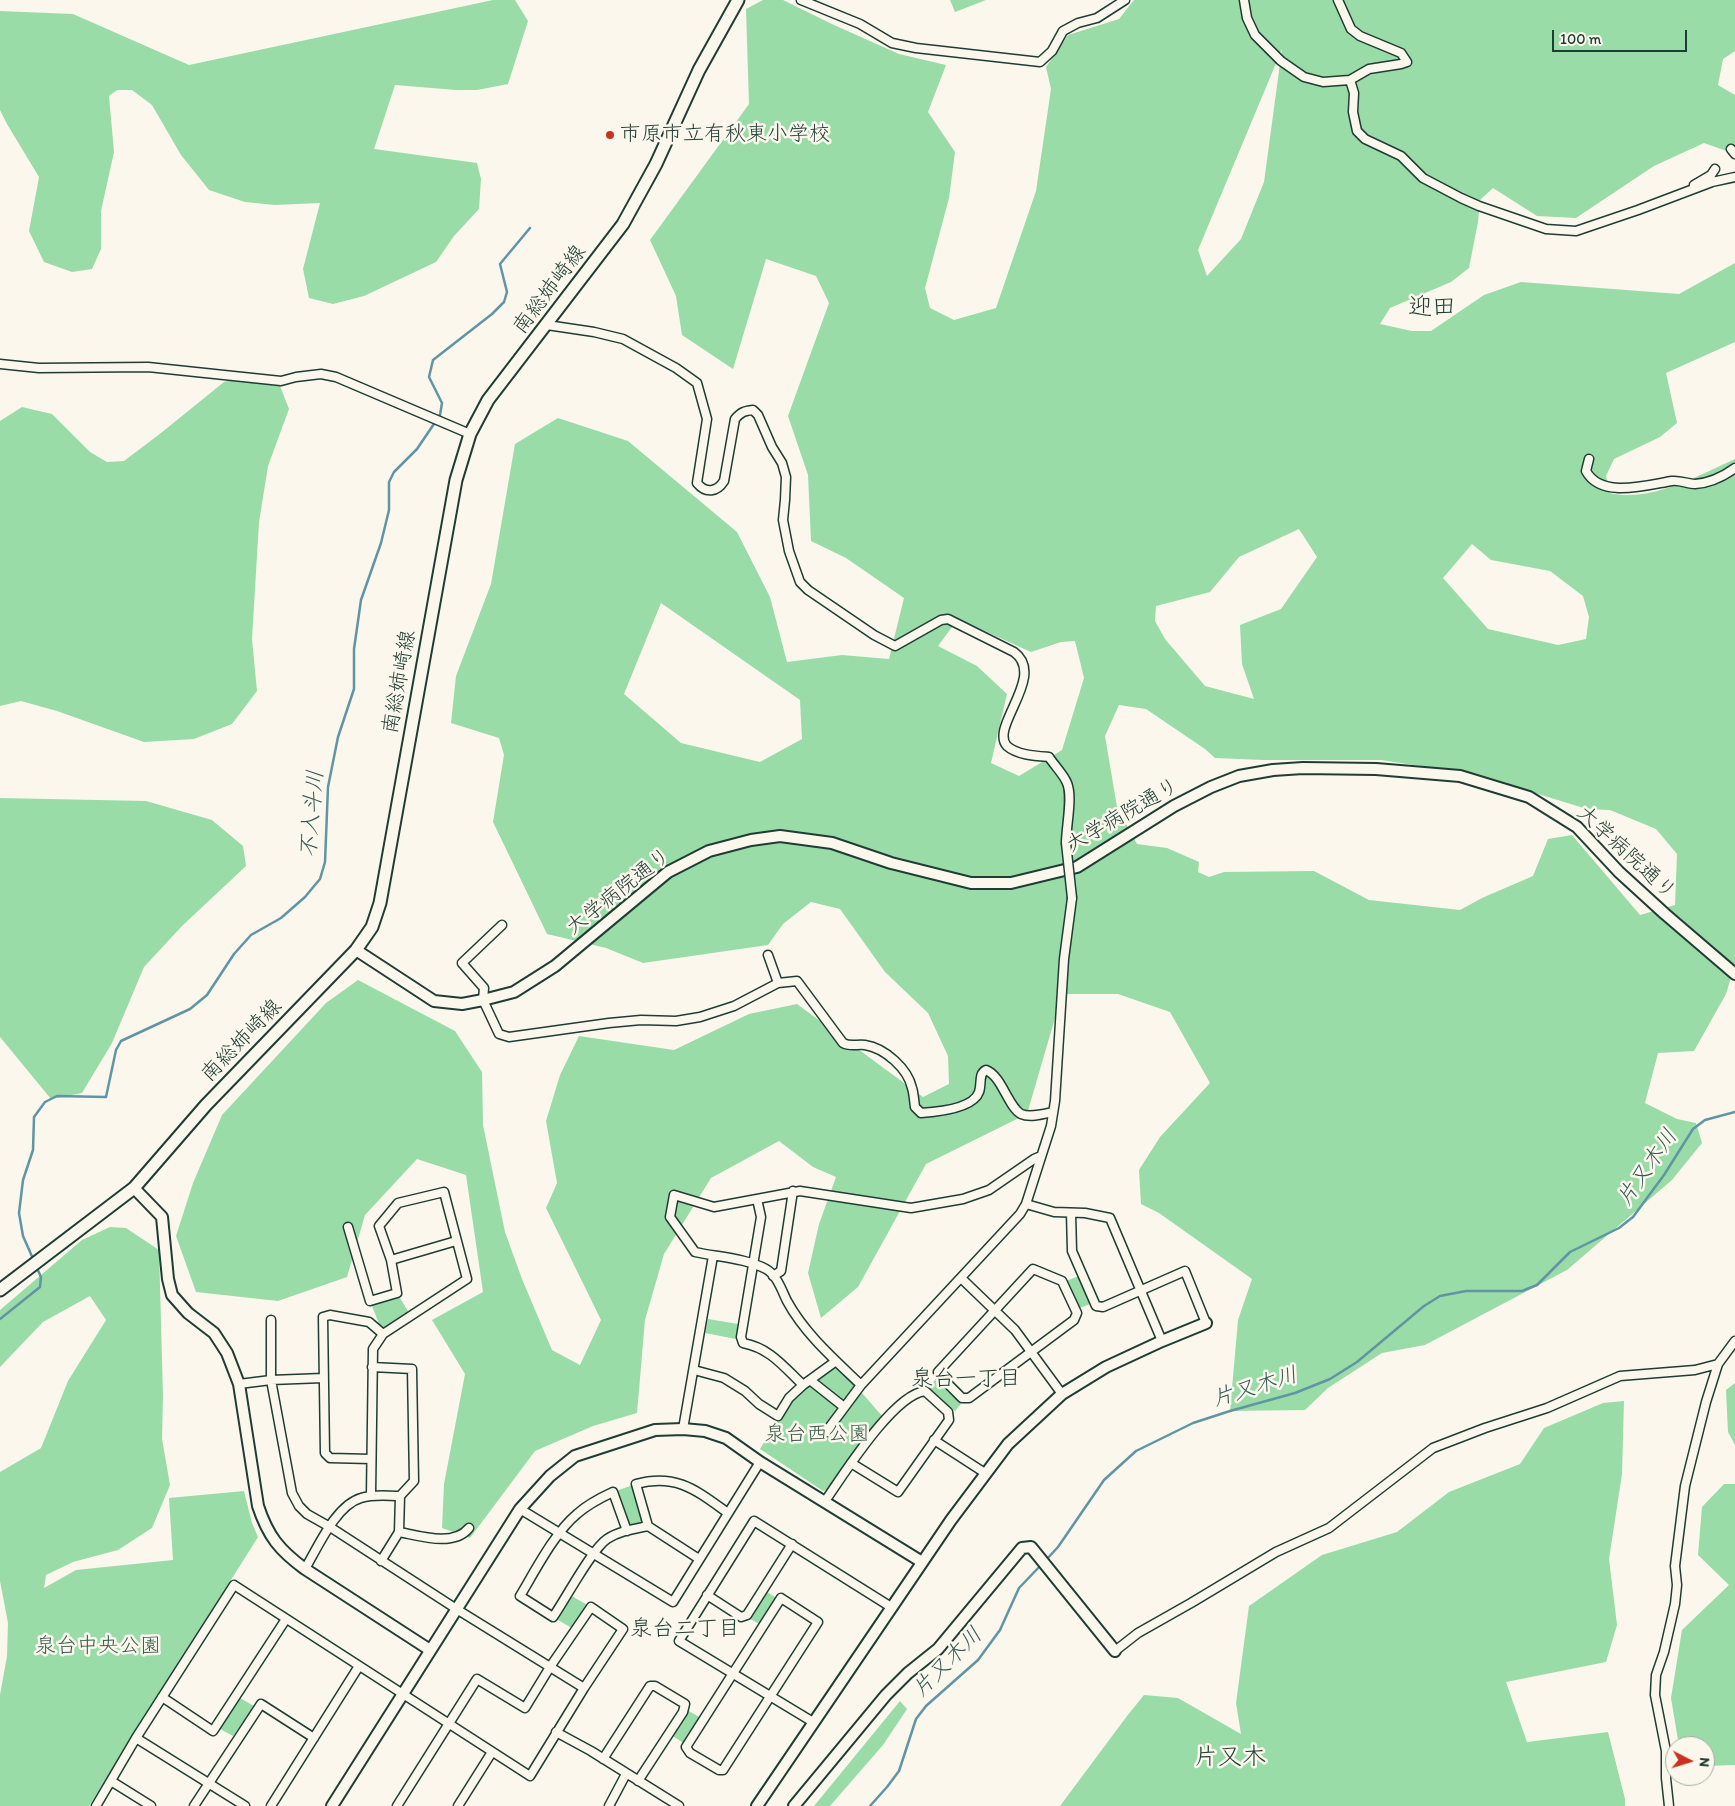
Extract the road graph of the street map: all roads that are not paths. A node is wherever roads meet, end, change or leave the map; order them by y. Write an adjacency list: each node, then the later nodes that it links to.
1 (738, 0): 10 (main road, 南総姉崎線)
2 (801, 0): 3 (street)
3 (1125, 0)
4 (1244, 0): 6 (street)
5 (1338, 0): 6 (street)
6 (1350, 80): 9 (street)
7 (1715, 169): 9 (street)
8 (1735, 176): 9 (street)
9 (1689, 190)
10 (547, 325): 12 (main road, 南総姉崎線); 21 (street, bridge)
11 (0, 364): 12 (street)
12 (470, 434): 16 (main road, 南総姉崎線)
13 (1589, 459): 14 (street)
14 (1735, 468)
15 (502, 925): 20 (street)
16 (356, 950): 20 (street, 大学病院通り); 23 (main road, 南総姉崎線)
17 (768, 955): 19 (street)
18 (1735, 974): 20 (street, 大学病院通り)
19 (778, 983): 20 (street); 21 (street)
20 (483, 1000)
21 (1053, 1112): 22 (street)
22 (1041, 1156): 24 (street); 26 (street)
23 (134, 1188): 35 (main road, 南総姉崎線); 51 (street)
24 (793, 1191): 25 (street); 33 (street)
25 (757, 1199): 30 (street); 32 (street)
26 (1026, 1204): 27 (street); 34 (street)
27 (1071, 1213): 36 (street); 36 (street)
28 (348, 1227): 31 (street)
29 (456, 1241): 31 (street); 31 (street); 40 (street)
30 (713, 1256): 32 (street); 47 (street)
31 (392, 1260)
32 (753, 1263): 33 (street); 52 (street)
33 (773, 1276): 44 (street)
34 (961, 1278): 37 (street); 53 (street)
35 (0, 1290)
36 (1140, 1290): 39 (street); 41 (street)
37 (995, 1309): 43 (street); 43 (street); 43 (street)
38 (271, 1320): 49 (street)
39 (1206, 1323): 41 (street)
40 (383, 1334): 46 (street); 48 (street)
41 (1162, 1341): 54 (street)
42 (1735, 1341): 45 (street)
43 (1032, 1351): 54 (street)
44 (836, 1361): 50 (street); 53 (street)
45 (1718, 1364): 85 (street); 116 (street)
46 (372, 1367): 59 (street); 64 (street)
47 (694, 1370): 52 (street); 56 (street)
48 (323, 1378): 49 (street); 59 (street)
49 (270, 1380): 51 (street); 69 (street)
50 (810, 1380): 52 (street); 55 (street)
51 (239, 1384): 79 (street)
52 (803, 1385)
53 (861, 1385): 55 (street)
54 (1062, 1394): 62 (street)
55 (844, 1407): 57 (street)
56 (683, 1429): 60 (street); 66 (street)
57 (826, 1432)
58 (934, 1440): 61 (street); 61 (street); 62 (street)
59 (371, 1459): 63 (street)
60 (760, 1462): 65 (street); 67 (street)
61 (851, 1463): 65 (street)
62 (985, 1473): 78 (street)
63 (370, 1495): 64 (street); 69 (street)
64 (400, 1496): 72 (street)
65 (825, 1501): 78 (street)
66 (520, 1509): 73 (street); 82 (street)
67 (728, 1513): 68 (street); 76 (street)
68 (648, 1526): 71 (street); 76 (street)
69 (330, 1527): 77 (street); 79 (street)
70 (469, 1528): 72 (street)
71 (627, 1531): 73 (street); 75 (street)
72 (399, 1532): 77 (street)
73 (559, 1533): 75 (street); 75 (street)
74 (792, 1544): 80 (street); 80 (street); 81 (street)
75 (594, 1554): 76 (street)
76 (699, 1560)
77 (381, 1561): 82 (street)
78 (922, 1562): 81 (street)
79 (305, 1569): 84 (street)
80 (707, 1595): 88 (street)
81 (891, 1608): 93 (street)
82 (458, 1610): 84 (street); 87 (street)
83 (286, 1619): 86 (street); 91 (street); 91 (street)
84 (430, 1650): 90 (street)
85 (1115, 1651): 115 (street)
86 (359, 1666): 90 (street); 97 (street)
87 (550, 1667): 89 (street); 89 (street); 94 (street)
88 (733, 1673): 92 (street); 92 (street); 92 (street)
89 (584, 1688): 95 (street)
90 (403, 1694): 94 (street); 110 (street)
91 (162, 1697): 96 (street)
92 (771, 1697): 93 (street)
93 (813, 1722): 114 (street)
94 (449, 1724): 98 (street); 111 (street)
95 (556, 1732): 98 (street); 99 (street)
96 (136, 1738): 101 (street); 103 (street)
97 (314, 1738): 103 (street); 109 (street)
98 (492, 1752): 112 (street)
99 (603, 1759): 100 (street); 102 (street)
100 (626, 1774): 102 (street); 113 (street)
101 (111, 1781): 105 (street); 106 (street)
102 (638, 1781): 104 (street)
103 (208, 1783): 107 (street); 108 (street)
104 (676, 1805)
105 (96, 1806)
106 (151, 1806)
107 (194, 1806)
108 (245, 1806)
109 (270, 1806)
110 (332, 1806)
111 (397, 1806)
112 (458, 1806)
113 (609, 1806)
114 (756, 1806)
115 (794, 1806)
116 (1669, 1806)

